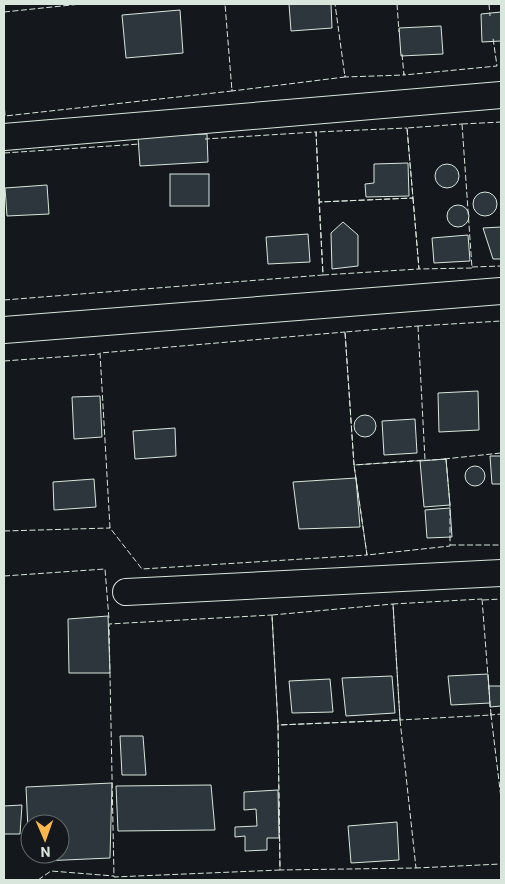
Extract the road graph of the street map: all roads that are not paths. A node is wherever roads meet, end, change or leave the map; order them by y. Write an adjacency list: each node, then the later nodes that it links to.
1 (501, 94): 2 (street)
2 (4, 136)
3 (501, 291): 4 (street)
4 (4, 330)
5 (501, 573): 6 (street)
6 (126, 592)

